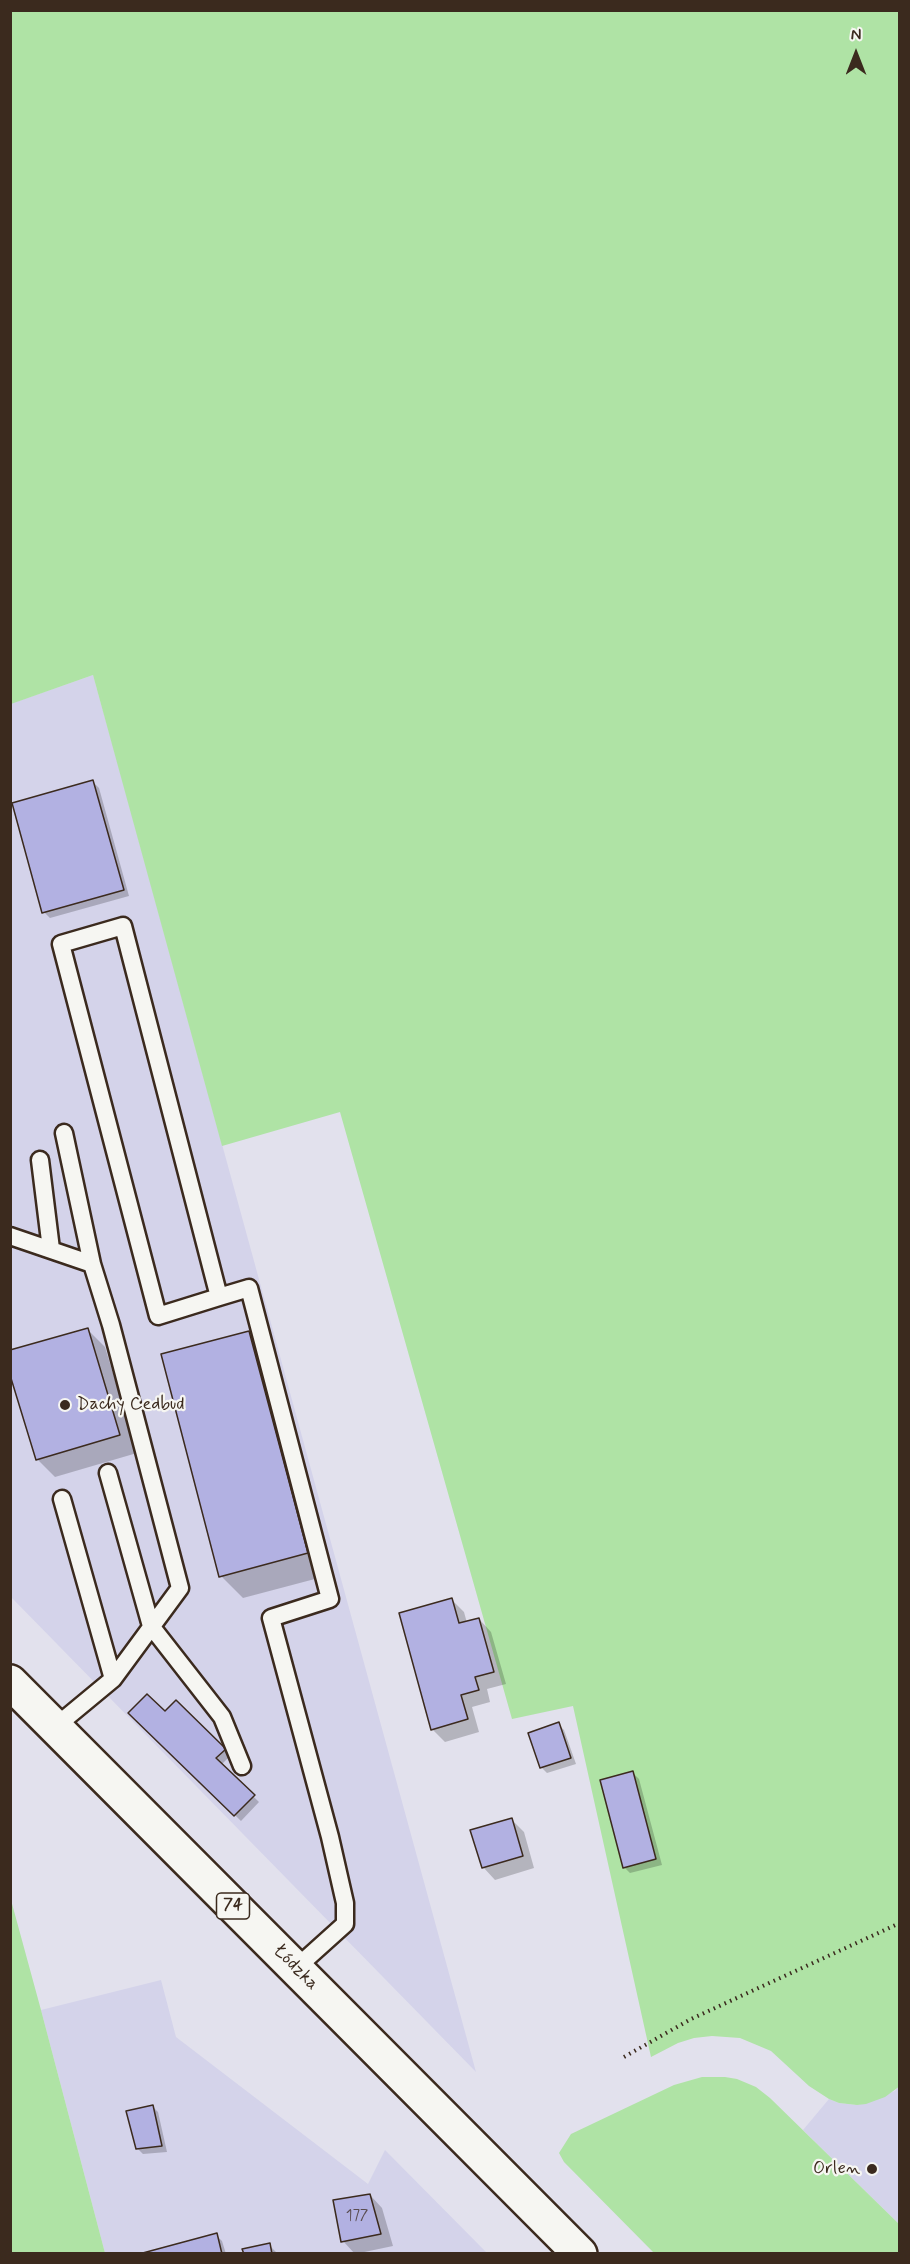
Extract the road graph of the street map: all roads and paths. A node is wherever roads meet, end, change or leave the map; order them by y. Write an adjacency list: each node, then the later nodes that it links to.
1 (64, 1133): 5 (lane)
2 (40, 1160): 4 (lane)
3 (10, 1236): 4 (lane)
4 (51, 1249): 5 (lane)
5 (92, 1264): 9 (lane)
6 (219, 1297): 6 (lane); 15 (lane)
7 (108, 1473): 9 (lane)
8 (62, 1499): 10 (lane)
9 (151, 1626): 10 (lane); 13 (lane)
10 (112, 1678): 12 (lane)
11 (10, 1682): 12 (main road, Łódzka / 74)
12 (55, 1727): 15 (main road, Łódzka / 74)
13 (242, 1766)
14 (900, 1923): 16 (path)
15 (296, 1969): 17 (main road, Łódzka / 74)
16 (624, 2057)
17 (580, 2253)

